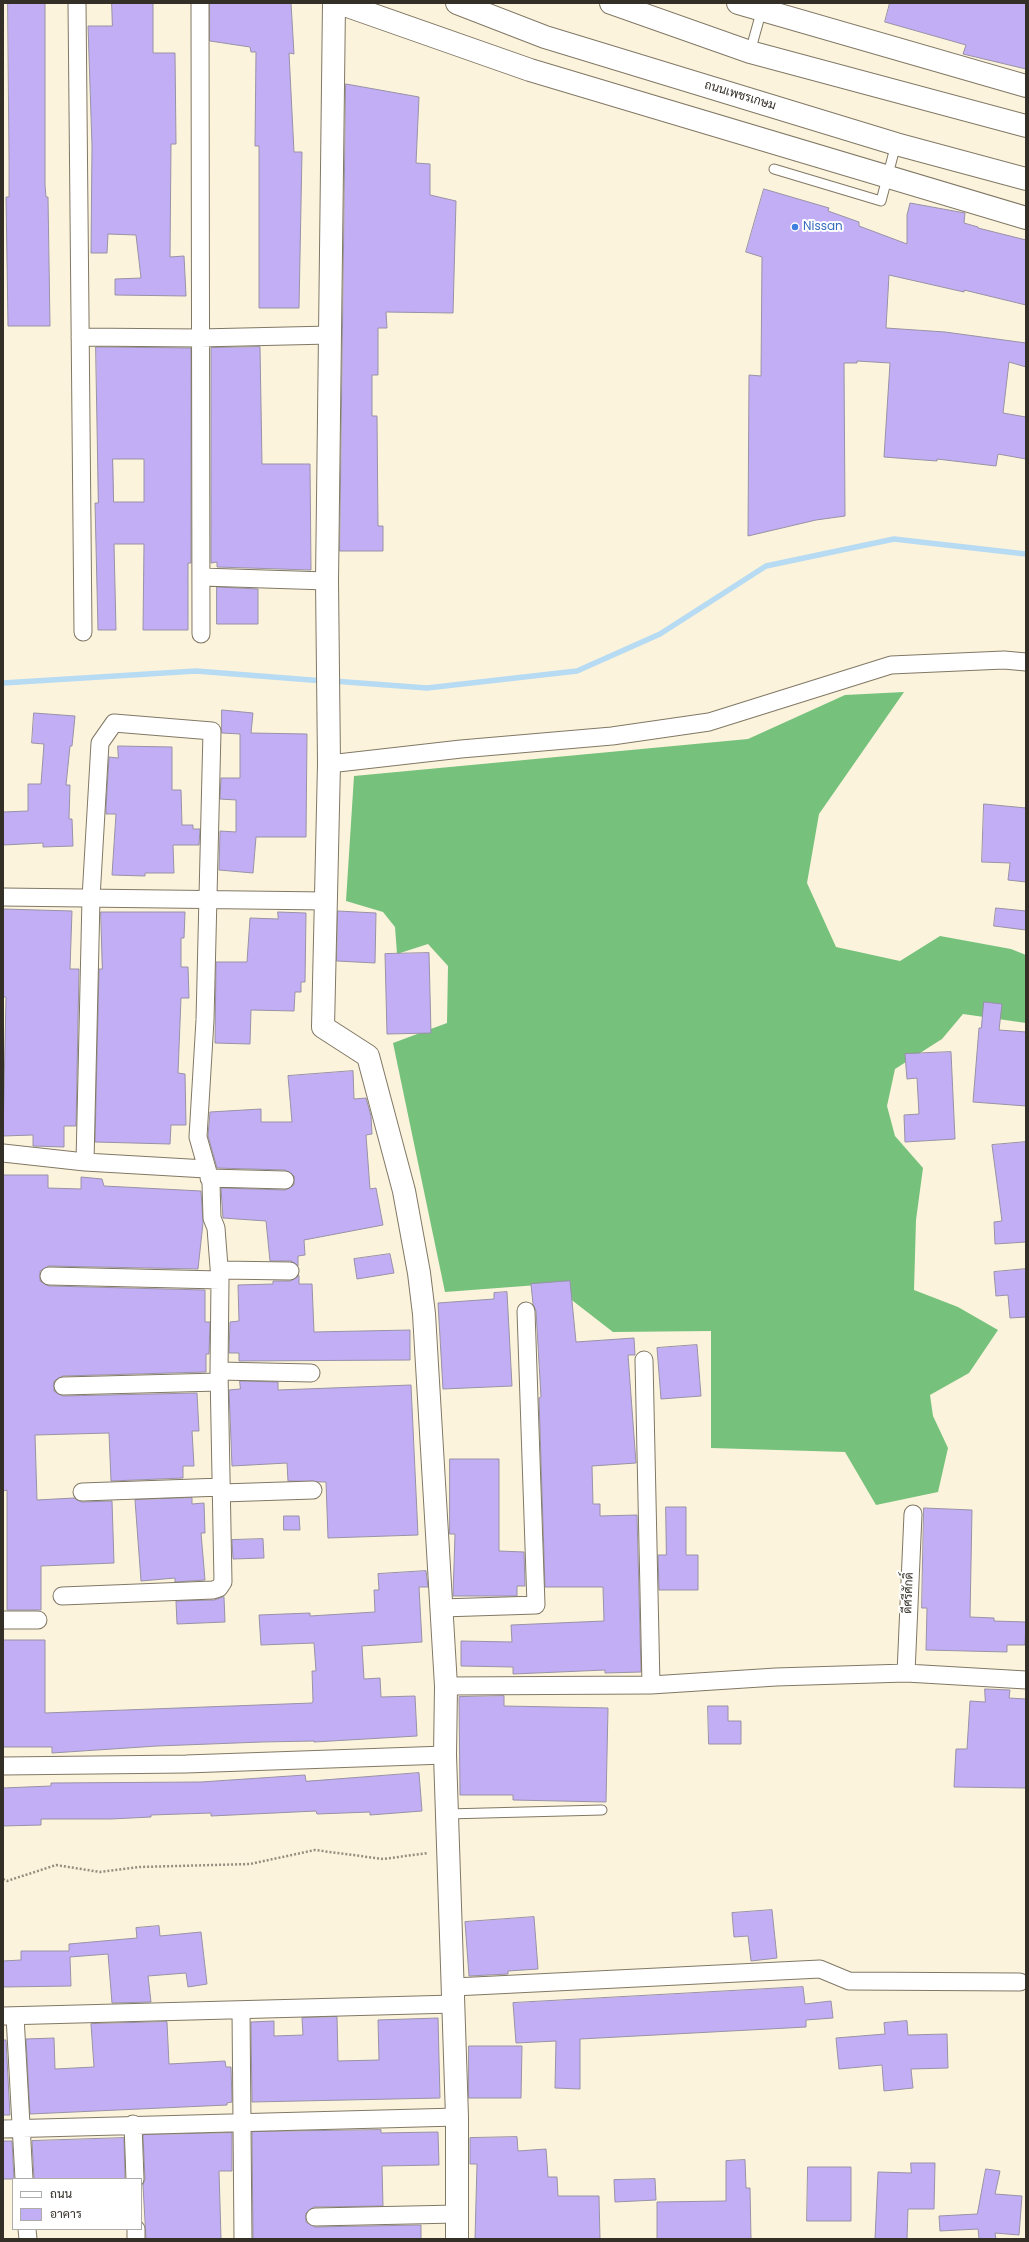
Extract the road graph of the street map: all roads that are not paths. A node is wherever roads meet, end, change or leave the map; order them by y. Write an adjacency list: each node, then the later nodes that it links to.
1 (77, 3): 18 (street)
2 (200, 3): 19 (street)
3 (334, 3): 17 (street)
4 (340, 3): 14 (street)
5 (457, 3): 12 (street, ถนนเพชรเกษม)
6 (611, 3): 9 (street)
7 (738, 3): 8 (street)
8 (763, 7): 9 (lane); 10 (street)
9 (750, 52): 11 (street)
10 (1026, 86)
11 (1026, 126)
12 (896, 144): 14 (lane); 15 (street, ถนนเพชรเกษม)
13 (774, 169): 14 (lane)
14 (887, 177): 16 (street)
15 (1026, 179)
16 (1026, 218)
17 (330, 335): 19 (street); 21 (street)
18 (80, 337): 19 (street); 22 (street)
19 (200, 338): 20 (street)
20 (202, 577): 21 (street); 23 (street)
21 (327, 582): 25 (street)
22 (83, 632)
23 (201, 634)
24 (1026, 662): 25 (street)
25 (328, 764): 29 (street)
26 (3, 897): 27 (street)
27 (91, 898): 28 (street); 28 (street); 31 (street)
28 (208, 899): 29 (street); 32 (street)
29 (326, 900): 47 (street)
30 (3, 1153): 31 (street)
31 (85, 1162): 32 (street)
32 (207, 1173): 33 (street); 35 (street)
33 (285, 1180)
34 (290, 1271): 35 (street)
35 (220, 1275): 36 (street); 40 (street)
36 (49, 1276)
37 (526, 1311): 47 (street)
38 (644, 1360): 52 (street)
39 (311, 1373): 40 (street)
40 (219, 1377): 41 (street); 42 (street)
41 (63, 1386)
42 (222, 1490): 43 (street); 44 (street); 46 (street)
43 (313, 1490)
44 (82, 1492)
45 (912, 1514): 50 (street, ดีศรีศักดิ์)
46 (62, 1596)
47 (442, 1608): 53 (street)
48 (3, 1620): 49 (street)
49 (38, 1620)
50 (906, 1672): 51 (street); 52 (street)
51 (1026, 1680)
52 (652, 1685): 53 (street)
53 (446, 1686): 54 (street)
54 (445, 1755): 55 (street); 57 (street)
55 (3, 1766)
56 (602, 1810): 57 (lane)
57 (447, 1814): 59 (street)
58 (1020, 1982): 59 (street)
59 (454, 1996): 60 (street); 62 (street)
60 (241, 2010): 61 (street); 63 (street)
61 (9, 2016): 65 (street)
62 (456, 2117): 63 (street); 69 (street)
63 (241, 2122): 64 (street); 71 (street)
64 (133, 2124): 65 (street); 68 (street)
65 (21, 2128): 66 (street); 67 (street)
66 (3, 2129)
67 (24, 2178)
68 (135, 2178)
69 (457, 2214): 70 (street); 72 (street)
70 (315, 2218)
71 (243, 2239)
72 (456, 2239)

